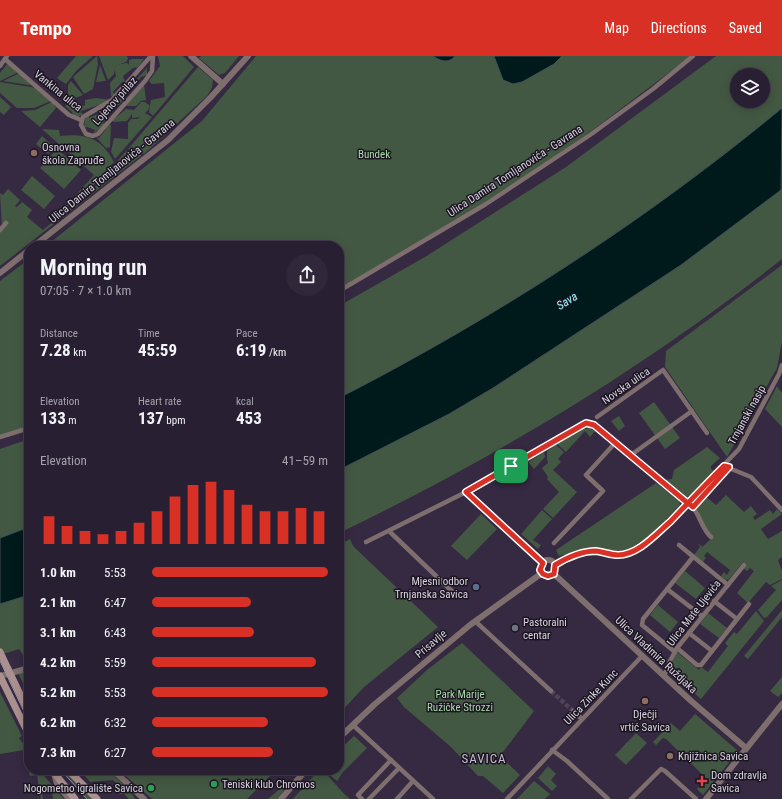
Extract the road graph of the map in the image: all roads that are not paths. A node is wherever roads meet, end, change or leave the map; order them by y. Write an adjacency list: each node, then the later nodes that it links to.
1 (152, 56): 8 (street, Lojenov prilaz); 8 (street, Lojenov prilaz)
2 (191, 56): 7 (street)
3 (248, 56): 7 (street, Ulica Damira Tomljanovića - Gavrana)
4 (693, 56): 14 (street, Ulica Damira Tomljanovića - Gavrana)
5 (6, 58): 6 (street, Vankina ulica); 8 (street, Vankina ulica)
6 (0, 66)
7 (223, 84): 11 (street, Ulica Damira Tomljanovića - Gavrana)
8 (81, 120)
9 (6, 223): 10 (street)
10 (0, 230)
11 (40, 241)
12 (24, 254): 13 (street)
13 (0, 273)
14 (344, 288)
15 (782, 366): 23 (street, Trnjanski nasip)
16 (692, 411): 17 (street, Novska ulica); 19 (street, Novska ulica); 22 (street)
17 (597, 417)
18 (24, 430): 20 (street)
19 (707, 433)
20 (0, 438)
21 (615, 443): 22 (street); 24 (street); 31 (street)
22 (631, 455): 25 (street)
23 (727, 466): 25 (street, Trnjanski nasip); 26 (street, Trnjanski nasip); 27 (street)
24 (466, 492): 28 (street); 34 (street)
25 (688, 503): 26 (street); 35 (street, Trnjanski nasip)
26 (693, 507): 29 (street)
27 (782, 510)
28 (389, 531): 30 (street); 41 (street)
29 (711, 537)
30 (366, 542)
31 (554, 544)
32 (679, 545): 33 (street)
33 (694, 557): 39 (street); 40 (street)
34 (543, 563): 35 (street); 37 (street)
35 (555, 565): 38 (street)
36 (744, 565): 39 (street, Ulica Mate Ujevića)
37 (542, 573): 38 (street); 46 (street, Prisavlje)
38 (554, 574): 51 (street, Ulica Vladimira Ruždjaka)
39 (728, 585): 42 (street, Ulica Mate Ujevića)
40 (667, 589): 44 (street); 48 (street)
41 (457, 596)
42 (714, 601): 44 (street, Ulica Mate Ujevića); 45 (street)
43 (749, 604): 45 (street)
44 (702, 616): 47 (street, Ulica Mate Ujevića)
45 (738, 619): 49 (street)
46 (476, 621): 55 (street); 60 (street, Prisavlje)
47 (689, 633): 48 (street, Ulica Mate Ujevića); 49 (street)
48 (676, 650): 49 (street); 54 (street, Ulica Mate Ujevića)
49 (712, 651)
50 (1, 653): 56 (main road, bridge)
51 (642, 656): 54 (street, Ulica Vladimira Ruždjaka); 59 (street, Ulica Zinke Kunc)
52 (24, 669): 53 (street)
53 (0, 676): 61 (main road)
54 (664, 676): 63 (street, Ulica Vladimira Ruždjaka)
55 (551, 691)
56 (24, 703)
57 (782, 704): 63 (street)
58 (573, 711): 59 (street)
59 (582, 719): 64 (street, Ulica Zinke Kunc)
60 (353, 725): 62 (street, Prisavlje); 65 (street)
61 (24, 726)
62 (344, 733)
63 (746, 748): 86 (street)
64 (552, 750): 82 (street, Ulica Zinke Kunc); 83 (street)
65 (390, 760): 66 (street); 78 (street)
66 (399, 768): 72 (street); 79 (street)
67 (54, 775): 73 (street)
68 (55, 775): 74 (main road)
69 (73, 775): 75 (main road)
70 (118, 775): 76 (street)
71 (302, 775): 77 (street)
72 (413, 781): 80 (street); 81 (street)
73 (70, 799)
74 (75, 799)
75 (97, 799)
76 (144, 799)
77 (280, 799)
78 (362, 799)
79 (369, 799)
80 (397, 799)
81 (433, 799)
82 (507, 799)
83 (608, 799)
84 (631, 799): 85 (street)
85 (696, 799)
86 (706, 799)

